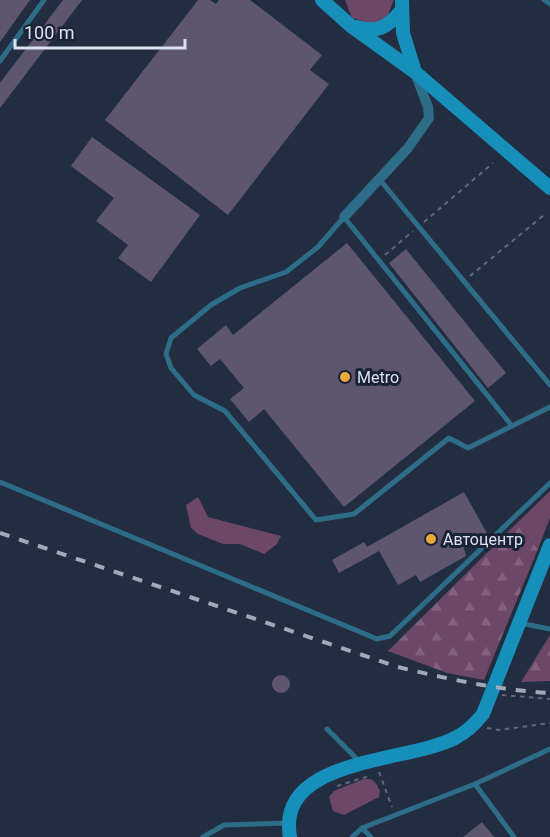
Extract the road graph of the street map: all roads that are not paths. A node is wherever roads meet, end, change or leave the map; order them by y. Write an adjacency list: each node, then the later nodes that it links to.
1 (44, 0): 8 (lane)
2 (322, 0): 7 (street)
3 (340, 0): 7 (street)
4 (544, 0): 5 (lane)
5 (550, 4)
6 (402, 6): 7 (street); 9 (street)
7 (349, 24): 9 (street)
8 (0, 61)
9 (415, 72): 10 (street); 11 (street)
10 (380, 180): 12 (street); 13 (lane)
11 (550, 188)
12 (344, 217): 15 (lane); 15 (lane)
13 (550, 385)
14 (550, 407): 15 (lane)
15 (512, 426)
16 (0, 482): 17 (lane)
17 (550, 483)
18 (550, 545): 19 (street)
19 (520, 623): 20 (lane); 23 (street)
20 (550, 629)
21 (327, 729): 23 (lane)
22 (550, 749): 24 (lane)
23 (362, 764): 25 (street)
24 (475, 784): 26 (lane); 31 (lane)
25 (288, 823): 27 (lane); 28 (street)
26 (362, 828): 29 (lane); 30 (lane)
27 (202, 837)
28 (290, 837)
29 (352, 837)
30 (371, 837)
31 (514, 837)

